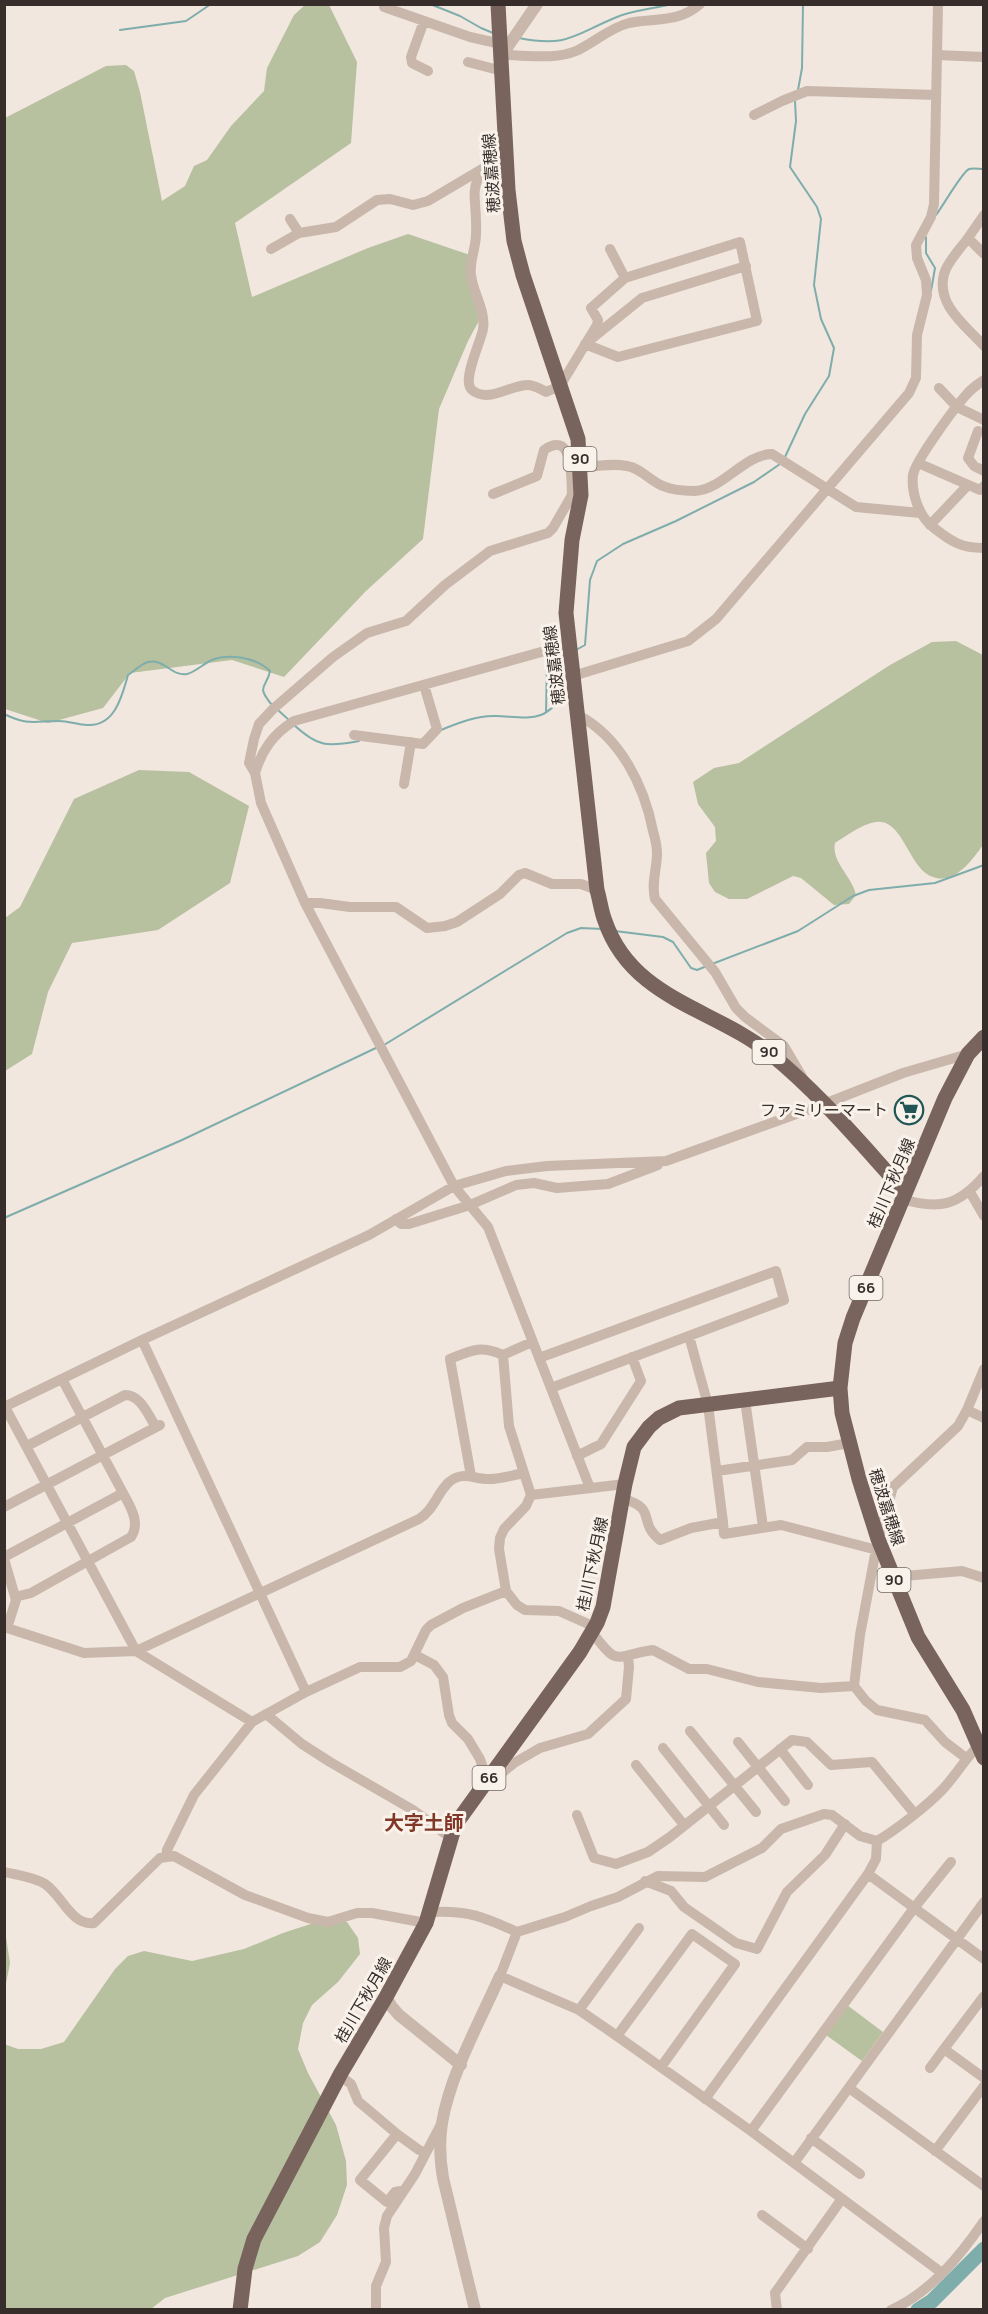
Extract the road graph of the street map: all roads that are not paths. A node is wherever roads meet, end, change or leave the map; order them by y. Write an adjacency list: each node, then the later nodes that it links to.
1 (498, 4): 7 (main road, 穂波嘉穂線 / 90)
2 (537, 4): 7 (street)
3 (700, 4): 7 (street)
4 (938, 4): 8 (street)
5 (384, 7): 6 (street)
6 (424, 21): 7 (street); 11 (street)
7 (502, 49): 12 (main road, 穂波嘉穂線 / 90)
8 (937, 56): 9 (street); 13 (street)
9 (984, 57)
10 (468, 62): 12 (street)
11 (428, 71)
12 (502, 71): 15 (main road, 穂波嘉穂線 / 90)
13 (936, 95): 14 (street); 39 (street)
14 (754, 115)
15 (508, 153): 16 (street); 29 (main road, 穂波嘉穂線 / 90)
16 (487, 166): 19 (street); 29 (street)
17 (984, 215): 20 (street)
18 (290, 219): 19 (street)
19 (299, 233): 21 (street)
20 (968, 238): 23 (street); 27 (street)
21 (271, 249)
22 (610, 249): 25 (street)
23 (984, 254)
24 (746, 266): 25 (street); 26 (street); 26 (street)
25 (626, 278): 26 (street)
26 (585, 344): 29 (street)
27 (984, 346)
28 (984, 380): 31 (street)
29 (560, 386): 35 (main road, 穂波嘉穂線 / 90)
30 (939, 388): 31 (street)
31 (957, 407): 32 (street); 34 (street)
32 (984, 420)
33 (978, 431): 36 (street)
34 (918, 463): 37 (street); 43 (street)
35 (581, 468): 39 (street); 41 (main road, 穂波嘉穂線 / 90)
36 (983, 471)
37 (968, 485): 38 (street); 44 (street)
38 (982, 488): 42 (street)
39 (827, 490): 43 (street); 47 (street)
40 (493, 495): 41 (street)
41 (577, 495): 46 (main road, 穂波嘉穂線 / 90); 52 (street)
42 (984, 502)
43 (920, 513): 44 (street)
44 (930, 525): 45 (street)
45 (984, 548)
46 (570, 644): 47 (main road, 穂波嘉穂線 / 90); 48 (street)
47 (573, 676): 49 (main road, 穂波嘉穂線 / 90)
48 (424, 685): 51 (street); 52 (street)
49 (578, 715): 54 (main road, 穂波嘉穂線 / 90); 58 (street)
50 (354, 735): 51 (street)
51 (411, 742): 53 (street)
52 (255, 773): 55 (street)
53 (404, 784)
54 (597, 890): 55 (street); 58 (main road, 穂波嘉穂線 / 90)
55 (305, 903): 62 (street)
56 (984, 1037): 57 (main road, 桂川下秋月線 / 66)
57 (968, 1054): 59 (street); 64 (main road, 桂川下秋月線 / 66)
58 (805, 1082): 59 (main road, 穂波嘉穂線 / 90)
59 (824, 1104): 60 (street); 64 (main road, 穂波嘉穂線 / 90)
60 (666, 1161): 62 (street); 65 (street)
61 (984, 1176): 63 (street)
62 (454, 1186): 65 (street); 67 (street)
63 (970, 1192): 64 (street); 66 (street)
64 (904, 1195): 77 (main road, 桂川下秋月線 / 66)
65 (470, 1205): 67 (street); 70 (street)
66 (984, 1216)
67 (396, 1219): 69 (street)
68 (689, 1336): 72 (street); 73 (street); 79 (street)
69 (142, 1340): 75 (street); 107 (street)
70 (532, 1342): 71 (street); 72 (street)
71 (503, 1355): 90 (street); 91 (street)
72 (539, 1358): 76 (street)
73 (632, 1358): 76 (street); 87 (street)
74 (984, 1369): 81 (street)
75 (62, 1379): 80 (street); 82 (street)
76 (551, 1388): 87 (street)
77 (840, 1388): 78 (main road, 桂川下秋月線 / 66); 84 (main road, 穂波嘉穂線 / 90)
78 (745, 1400): 79 (main road, 桂川下秋月線 / 66); 88 (street)
79 (708, 1405): 89 (street); 94 (main road, 桂川下秋月線 / 66)
80 (5, 1407): 85 (street)
81 (967, 1410): 83 (street); 101 (street)
82 (82, 1417): 85 (street); 86 (street); 86 (street)
83 (984, 1418)
84 (849, 1443): 88 (street); 101 (main road, 穂波嘉穂線 / 90)
85 (27, 1446): 92 (street)
86 (103, 1456): 92 (street); 95 (street)
87 (577, 1456): 93 (street)
88 (754, 1467): 89 (street); 100 (street)
89 (717, 1471): 98 (street)
90 (524, 1473): 91 (street); 96 (street)
91 (471, 1476): 107 (street)
92 (48, 1485): 97 (street); 99 (street)
93 (590, 1488): 94 (street); 96 (street)
94 (624, 1491): 98 (street); 110 (main road, 桂川下秋月線 / 66)
95 (123, 1493): 99 (street); 103 (street)
96 (531, 1495): 106 (street)
97 (4, 1507)
98 (723, 1522): 100 (street)
99 (68, 1523): 102 (street); 103 (street)
100 (763, 1527): 101 (street)
101 (877, 1545): 104 (main road, 穂波嘉穂線 / 90); 114 (street)
102 (4, 1558): 108 (street)
103 (88, 1560): 108 (street); 111 (street)
104 (892, 1577): 105 (street); 122 (main road, 穂波嘉穂線 / 90)
105 (984, 1578)
106 (506, 1591): 110 (street); 112 (street)
107 (260, 1592): 111 (street); 115 (street)
108 (15, 1597): 109 (street)
109 (6, 1627): 111 (street)
110 (593, 1630): 113 (street); 126 (main road, 桂川下秋月線 / 66)
111 (136, 1651): 117 (street)
112 (415, 1655): 115 (street); 126 (street)
113 (628, 1656): 114 (street); 126 (street)
114 (854, 1686): 123 (street)
115 (306, 1692): 116 (street)
116 (266, 1714): 117 (street); 137 (street)
117 (252, 1722): 139 (street)
118 (690, 1731): 127 (street)
119 (738, 1742): 125 (street)
120 (663, 1748): 130 (street)
121 (780, 1749): 125 (street); 128 (street); 132 (street)
122 (981, 1752): 123 (street)
123 (966, 1758): 132 (street)
124 (636, 1765): 135 (street)
125 (757, 1767): 127 (street); 129 (street)
126 (487, 1780): 137 (main road, 桂川下秋月線 / 66)
127 (734, 1785): 130 (street); 131 (street)
128 (808, 1785)
129 (785, 1801)
130 (709, 1806): 135 (street); 136 (street)
131 (756, 1812)
132 (914, 1813): 138 (street)
133 (577, 1815): 135 (street)
134 (845, 1824): 138 (street); 143 (street); 152 (street)
135 (684, 1825)
136 (724, 1825)
137 (451, 1835): 146 (main road, 桂川下秋月線 / 66)
138 (877, 1841): 142 (street)
139 (166, 1856): 141 (street); 146 (street)
140 (951, 1862): 145 (street)
141 (4, 1872)
142 (867, 1874): 145 (street); 168 (street)
143 (645, 1881): 147 (street); 149 (street)
144 (984, 1902): 151 (street)
145 (914, 1908): 151 (street); 170 (street)
146 (429, 1917): 149 (street); 157 (main road, 桂川下秋月線 / 66)
147 (700, 1920): 150 (street); 152 (street)
148 (639, 1928): 158 (street)
149 (517, 1932): 155 (street)
150 (692, 1934): 154 (street); 159 (street)
151 (957, 1940): 153 (street); 167 (street)
152 (746, 1947): 154 (street)
153 (984, 1959)
154 (735, 1964): 162 (street)
155 (500, 1976): 158 (street); 161 (street)
156 (984, 1996): 160 (street)
157 (386, 1997): 161 (street); 164 (main road, 桂川下秋月線 / 66)
158 (579, 2010): 159 (street)
159 (617, 2036): 162 (street)
160 (944, 2049): 163 (street); 165 (street)
161 (461, 2065): 169 (street)
162 (662, 2067): 168 (street)
163 (930, 2068)
164 (339, 2075): 171 (street); 184 (main road, 桂川下秋月線 / 66)
165 (984, 2078)
166 (984, 2086): 173 (street)
167 (849, 2088): 172 (street); 173 (street)
168 (705, 2099): 170 (street)
169 (442, 2123): 174 (street); 186 (street)
170 (751, 2131): 175 (street)
171 (397, 2134): 174 (street); 178 (street)
172 (811, 2138): 175 (street); 176 (street)
173 (935, 2151): 177 (street)
174 (426, 2153): 178 (street)
175 (794, 2163): 179 (street)
176 (860, 2174)
177 (984, 2186)
178 (404, 2191): 185 (street)
179 (841, 2200): 182 (street); 183 (street)
180 (762, 2215): 182 (street)
181 (984, 2221): 183 (street)
182 (808, 2248): 187 (street)
183 (942, 2273): 188 (street)
184 (240, 2310)
185 (376, 2310)
186 (475, 2310)
187 (777, 2310)
188 (891, 2310)

